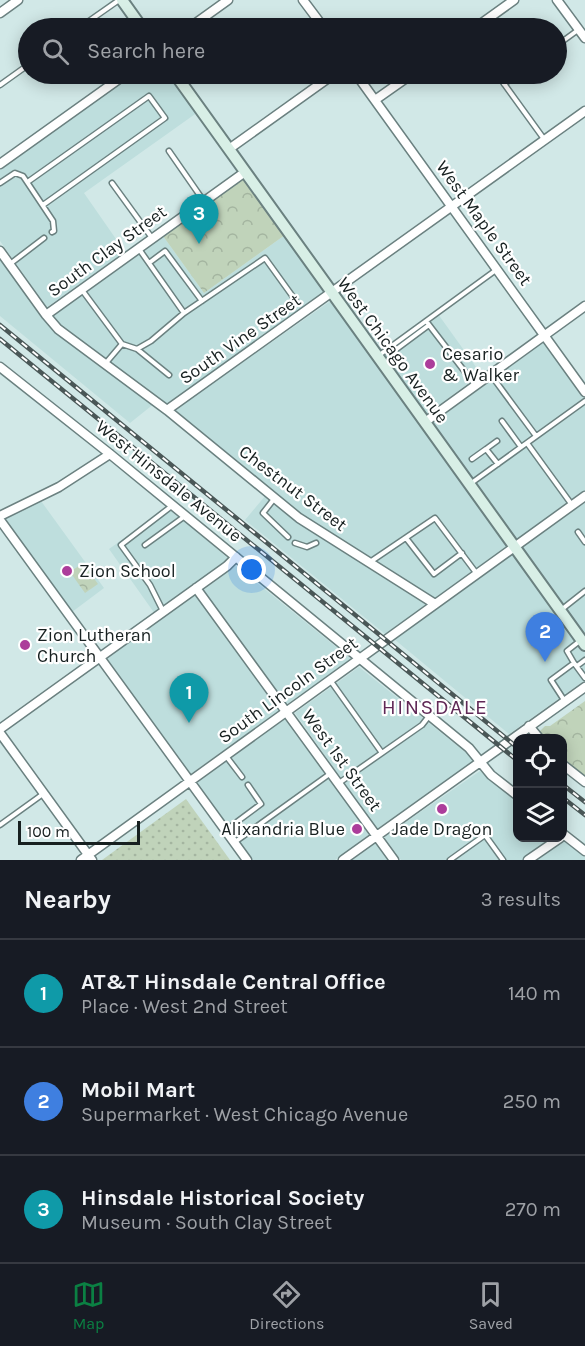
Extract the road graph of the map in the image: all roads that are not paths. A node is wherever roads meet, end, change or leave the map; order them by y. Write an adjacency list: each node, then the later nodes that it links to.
1 (18, 0): 7 (street)
2 (121, 0): 8 (lane); 9 (main road)
3 (228, 0): 10 (street)
4 (303, 0): 11 (street)
5 (514, 0): 12 (street)
6 (557, 0): 13 (street)
7 (0, 13)
8 (94, 18)
9 (134, 18)
10 (203, 18)
11 (316, 18)
12 (489, 18)
13 (579, 30): 14 (lane); 15 (street)
14 (567, 38)
15 (585, 38)
16 (18, 72): 23 (lane)
17 (112, 84): 29 (street)
18 (182, 84): 27 (main road, West Chicago Avenue)
19 (320, 84): 27 (street)
20 (363, 84): 24 (street, West Maple Street)
21 (398, 84): 24 (street)
22 (504, 84): 26 (lane)
23 (0, 85)
24 (375, 100): 36 (street, West Maple Street)
25 (585, 111): 26 (street, South Vine Street)
26 (544, 140): 36 (street, South Vine Street)
27 (229, 149): 30 (main road, West Chicago Avenue)
28 (169, 151): 34 (lane)
29 (0, 164)
30 (245, 172): 34 (street, South Clay Street); 45 (main road, West Chicago Avenue)
31 (29, 182): 32 (lane); 35 (lane); 35 (lane)
32 (0, 183)
33 (112, 183): 39 (lane)
34 (204, 201): 39 (street, South Clay Street)
35 (43, 205): 37 (lane)
36 (452, 207): 43 (street, West Maple Street); 45 (street, South Vine Street)
37 (52, 232)
38 (45, 238): 41 (lane)
39 (153, 238): 40 (street, South Clay Street)
40 (138, 249): 42 (lane); 44 (street, South Clay Street)
41 (3, 259): 50 (street, Chestnut Street)
42 (149, 263): 46 (lane); 48 (lane)
43 (497, 269): 51 (lane); 52 (street, West Maple Street)
44 (82, 289): 50 (street, South Clay Street); 53 (lane)
45 (332, 293): 55 (main road, West Chicago Avenue); 63 (street, South Vine Street)
46 (202, 301): 48 (lane); 49 (lane)
47 (585, 306): 52 (street)
48 (184, 313): 54 (lane)
49 (277, 314)
50 (46, 315): 56 (street, Chestnut Street)
51 (428, 323): 55 (lane); 60 (lane)
52 (545, 336): 59 (street); 61 (street, West Maple Street)
53 (123, 344): 54 (lane); 56 (lane)
54 (137, 349): 58 (lane)
55 (378, 356): 65 (main road, West Chicago Avenue)
56 (105, 364): 63 (street, Chestnut Street)
57 (0, 367): 71 (street, West Hinsdale Avenue)
58 (169, 375)
59 (491, 375): 60 (street); 66 (lane)
60 (475, 386): 65 (street)
61 (585, 392)
62 (585, 400): 66 (lane)
63 (167, 410): 76 (street, Chestnut Street)
64 (502, 421): 69 (lane)
65 (425, 422): 74 (main road, West Chicago Avenue)
66 (536, 436): 68 (lane)
67 (497, 441): 70 (lane)
68 (527, 443): 69 (lane); 78 (lane)
69 (521, 447): 73 (lane)
70 (486, 449): 72 (lane); 73 (lane)
71 (110, 453): 77 (street, West Hinsdale Avenue); 80 (street)
72 (472, 459)
73 (498, 464): 74 (lane)
74 (470, 484): 88 (main road, West Chicago Avenue)
75 (585, 495): 78 (street, South Lincoln Street)
76 (275, 499): 82 (lane); 91 (street, Chestnut Street)
77 (173, 505): 79 (street, West Hinsdale Avenue); 97 (lane)
78 (572, 505): 88 (street, South Lincoln Street)
79 (186, 516): 87 (lane); 90 (street, West Hinsdale Avenue)
80 (0, 518): 99 (street)
81 (578, 532): 84 (lane)
82 (288, 537)
83 (406, 538): 89 (lane); 89 (lane); 91 (lane)
84 (585, 542)
85 (295, 543): 86 (lane)
86 (316, 543)
87 (145, 545)
88 (514, 547): 92 (street, South Lincoln Street); 96 (main road, West Chicago Avenue)
89 (462, 553): 92 (lane)
90 (236, 557): 93 (street); 100 (street, West Hinsdale Avenue)
91 (370, 563): 95 (street, Chestnut Street)
92 (477, 573): 95 (street, South Lincoln Street)
93 (196, 588): 97 (street); 107 (street, West 1st Street)
94 (585, 591): 96 (lane)
95 (435, 604): 100 (street, South Lincoln Street)
96 (560, 610): 98 (main road, West Chicago Avenue)
97 (163, 612): 99 (street)
98 (583, 643): 102 (lane)
99 (99, 657): 110 (street); 118 (street)
100 (359, 659): 104 (street, South Lincoln Street); 108 (street, West Hinsdale Avenue)
101 (585, 660): 102 (lane)
102 (575, 665): 103 (lane); 106 (lane)
103 (585, 678)
104 (330, 680): 107 (street, South Lincoln Street); 112 (lane)
105 (585, 687): 106 (street)
106 (564, 701): 109 (street)
107 (287, 711): 113 (street, South Lincoln Street); 116 (street, West 1st Street)
108 (429, 716): 112 (lane); 114 (street, West Hinsdale Avenue)
109 (529, 726): 111 (street); 114 (street)
110 (0, 731): 123 (street)
111 (536, 734)
112 (382, 753): 120 (lane)
113 (226, 756): 117 (lane); 118 (street, South Lincoln Street)
114 (480, 761): 122 (street, West Hinsdale Avenue); 126 (street)
115 (567, 768): 119 (street)
116 (331, 773): 120 (street, West 1st Street); 129 (lane)
117 (242, 777)
118 (189, 781): 125 (street); 131 (street, South Lincoln Street)
119 (585, 782)
120 (338, 783): 126 (street, West 1st Street)
121 (248, 785): 125 (lane)
122 (513, 792)
123 (44, 794): 124 (lane); 131 (street)
124 (0, 825)
125 (225, 830): 129 (street)
126 (376, 836): 132 (street); 134 (street, West 1st Street)
127 (567, 838): 130 (street)
128 (552, 842): 137 (street)
129 (234, 843): 133 (street)
130 (585, 851)
131 (87, 858)
132 (346, 859)
133 (247, 860)
134 (394, 860)
135 (450, 860): 136 (lane)
136 (503, 860)
137 (528, 860)

